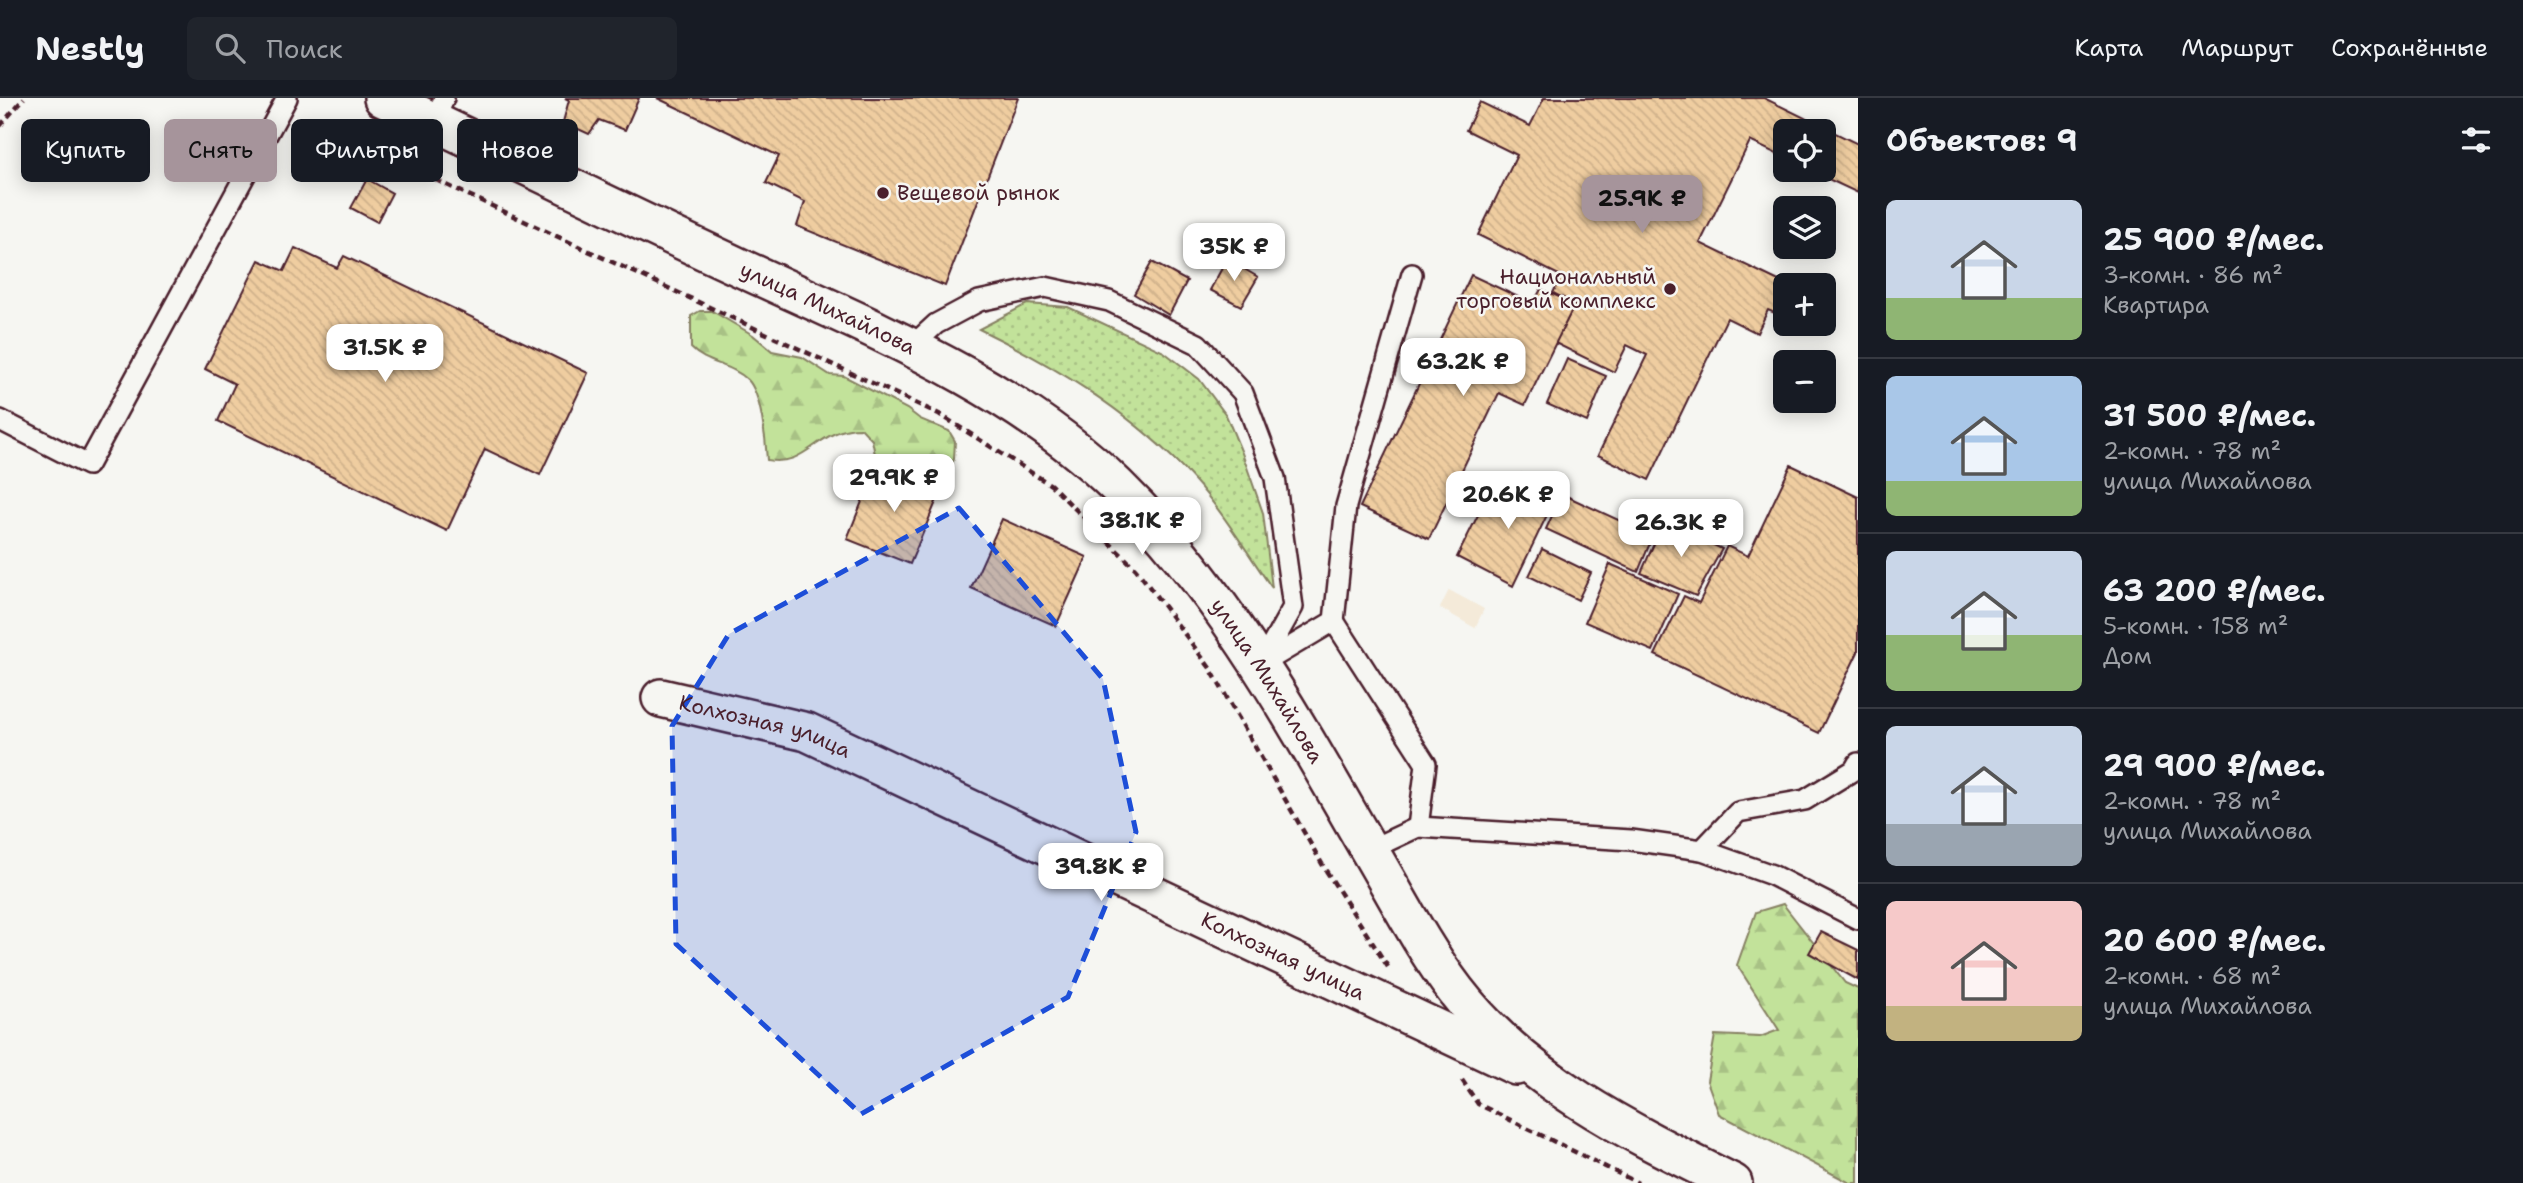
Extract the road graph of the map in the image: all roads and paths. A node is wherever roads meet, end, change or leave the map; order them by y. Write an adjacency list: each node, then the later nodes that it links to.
1 (24, 98): 5 (path)
2 (383, 98): 4 (street, улица Михайлова)
3 (284, 103): 8 (lane); 17 (path)
4 (440, 110): 7 (street, улица Михайлова)
5 (0, 125)
6 (1412, 274): 9 (lane)
7 (911, 347): 10 (street, улица Михайлова); 10 (lane)
8 (0, 420)
9 (1334, 621): 10 (lane); 13 (lane)
10 (1260, 666): 14 (street, улица Михайлова)
11 (661, 698): 19 (street, Колхозная улица)
12 (1858, 763): 15 (lane)
13 (1419, 827): 14 (lane); 15 (lane)
14 (1369, 850): 19 (street, улица Михайлова)
15 (1702, 850): 16 (lane)
16 (1858, 919)
17 (1390, 969)
18 (1455, 1069): 20 (path)
19 (1550, 1082): 21 (street, улица Михайлова)
20 (1638, 1183)
21 (1732, 1183)

